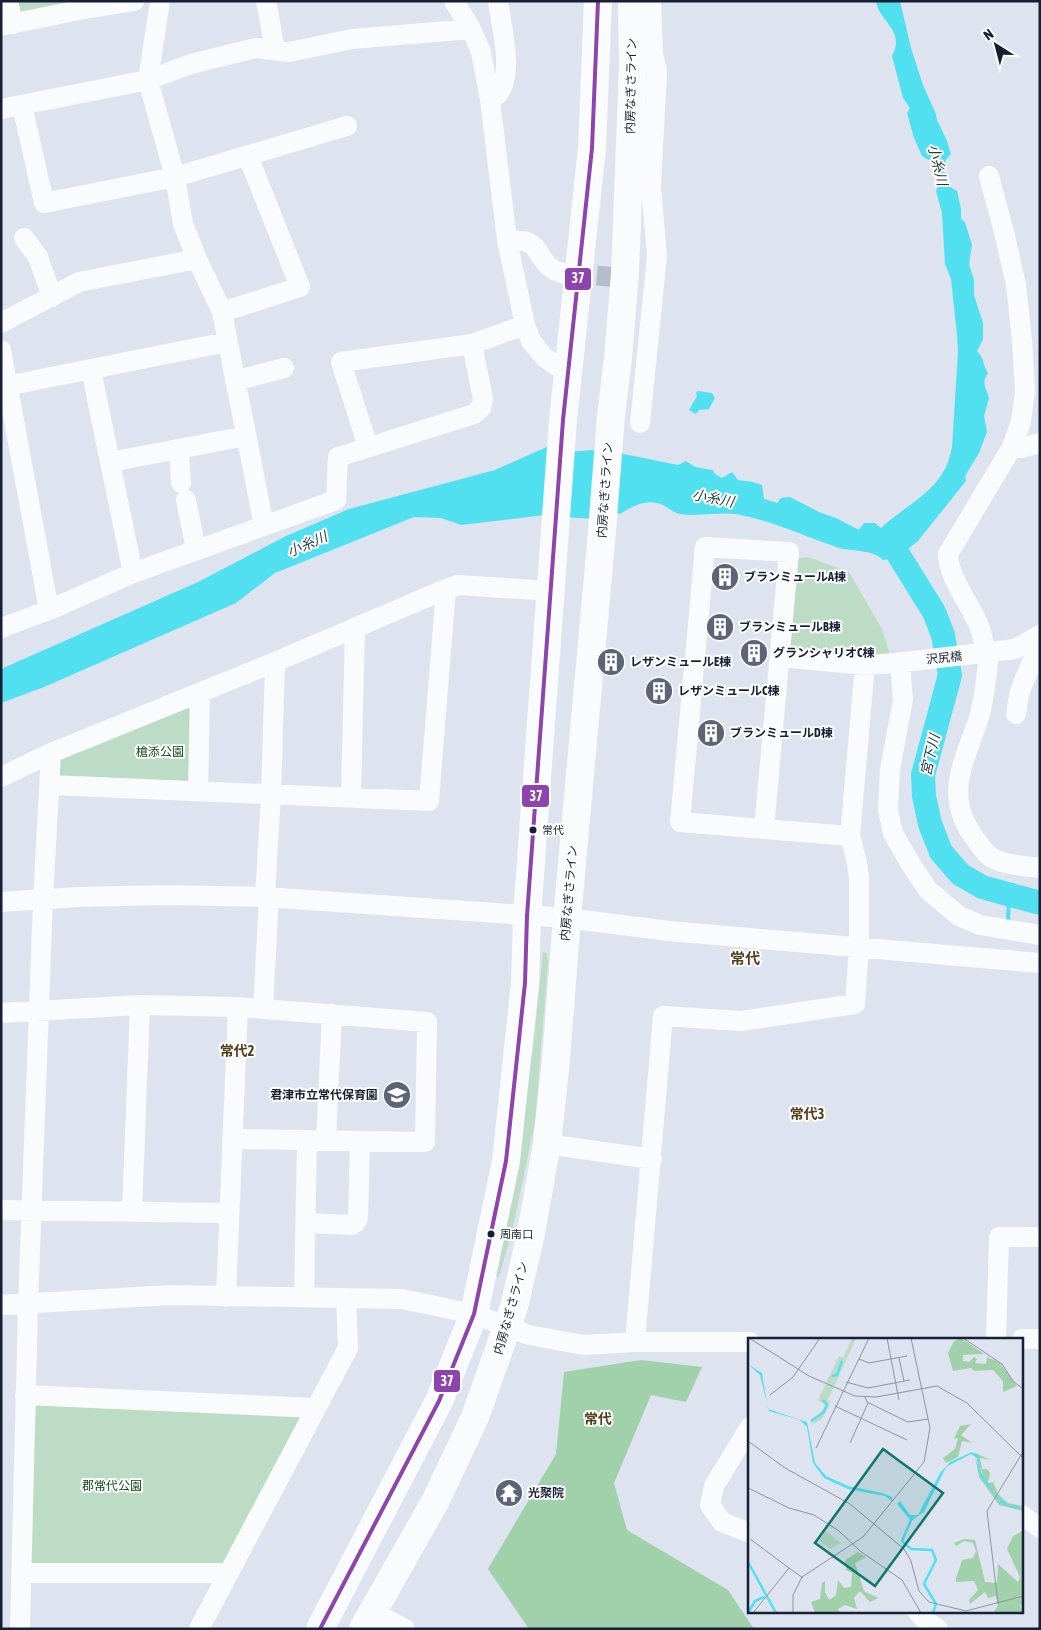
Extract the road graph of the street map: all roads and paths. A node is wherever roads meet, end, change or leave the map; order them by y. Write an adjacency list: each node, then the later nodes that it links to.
1 (8, 1): 11 (street)
2 (134, 1): 10 (street)
3 (160, 1): 14 (street)
4 (266, 1): 13 (street)
5 (454, 1): 12 (street)
6 (498, 1): 15 (street)
7 (598, 1): 36 (highway)
8 (632, 1): 19 (highway, 内房なぎさライン)
9 (651, 1): 19 (street)
10 (78, 6): 11 (street)
11 (7, 25)
12 (471, 28): 13 (street); 15 (street)
13 (275, 50): 14 (street)
14 (148, 80): 16 (street); 22 (street)
15 (490, 100): 24 (street)
16 (22, 105): 17 (street); 22 (street)
17 (1, 109)
18 (347, 126): 20 (street)
19 (641, 153): 39 (street); 75 (highway, 内房なぎさライン)
20 (248, 156): 22 (street); 28 (street)
21 (988, 176): 43 (street)
22 (175, 177): 25 (street)
23 (24, 238): 27 (street)
24 (507, 240): 26 (street); 30 (street)
25 (197, 259): 27 (street); 28 (street)
26 (562, 273)
27 (52, 297): 29 (street)
28 (222, 312): 31 (street)
29 (1, 323)
30 (525, 325): 32 (street); 36 (street)
31 (227, 342): 35 (street); 37 (street)
32 (472, 344): 42 (street); 42 (street)
33 (1, 350): 38 (street)
34 (284, 368): 37 (street)
35 (91, 370): 38 (street); 45 (street)
36 (567, 373): 50 (highway)
37 (235, 381): 40 (street)
38 (4, 387): 51 (street)
39 (640, 423)
40 (246, 436): 44 (street); 46 (street)
41 (1040, 443): 43 (street)
42 (368, 447): 46 (street)
43 (1012, 447): 55 (street)
44 (179, 449): 45 (street); 47 (street)
45 (110, 462): 48 (street)
46 (264, 526): 47 (street)
47 (196, 550): 48 (street)
48 (133, 573): 51 (street)
49 (446, 588): 50 (street); 52 (street); 67 (street)
50 (551, 591): 74 (highway)
51 (49, 610): 53 (street)
52 (355, 627): 58 (street); 67 (street)
53 (1, 628)
54 (1038, 636): 55 (street, 沢尻橋); 61 (street)
55 (983, 654): 57 (street, 沢尻橋); 70 (street)
56 (780, 657): 59 (street, 沢尻橋); 68 (street); 68 (street)
57 (906, 661): 59 (street, 沢尻橋); 76 (street)
58 (275, 662): 60 (street); 66 (street)
59 (865, 665): 69 (street)
60 (200, 692): 62 (street); 65 (street)
61 (1016, 714)
62 (51, 753): 63 (street); 64 (street)
63 (1, 777)
64 (50, 785): 65 (street); 72 (street)
65 (198, 792): 66 (street)
66 (271, 795): 67 (street); 71 (street)
67 (350, 798)
68 (764, 829): 69 (street)
69 (850, 836): 77 (street)
70 (1040, 868)
71 (267, 897): 72 (street); 74 (street); 82 (street)
72 (43, 900): 73 (street); 81 (street)
73 (1, 902)
74 (527, 916): 75 (street); 101 (highway)
75 (567, 918): 77 (street); 88 (highway, 内房なぎさライン)
76 (1040, 934)
77 (858, 947): 78 (street); 89 (street)
78 (1040, 963)
79 (140, 1005): 80 (street); 81 (street); 92 (street)
80 (238, 1007): 82 (street); 85 (street)
81 (39, 1009): 83 (street); 91 (street)
82 (263, 1009): 84 (street)
83 (1, 1013)
84 (332, 1014): 86 (street); 87 (street)
85 (232, 1139): 86 (street); 93 (street)
86 (317, 1140): 87 (street); 94 (street)
87 (360, 1141): 94 (street)
88 (547, 1144): 89 (street); 102 (highway, 内房なぎさライン)
89 (652, 1159): 106 (street)
90 (1, 1210): 91 (street)
91 (31, 1210): 92 (street); 99 (street)
92 (132, 1212): 93 (street)
93 (229, 1213): 96 (street)
94 (306, 1223): 97 (street)
95 (1040, 1237): 103 (street)
96 (226, 1297): 97 (street); 99 (street)
97 (304, 1298): 98 (street)
98 (346, 1298): 101 (street); 109 (street)
99 (28, 1304): 100 (street); 108 (street)
100 (1, 1305)
101 (474, 1314): 102 (street); 119 (highway)
102 (507, 1328): 106 (street); 116 (highway, 内房なぎさライン)
103 (996, 1338)
104 (1024, 1339): 105 (street)
105 (1040, 1339)
106 (635, 1342): 107 (street)
107 (748, 1342)
108 (25, 1395): 109 (street); 114 (street)
109 (316, 1408): 115 (street)
110 (748, 1430): 113 (street)
111 (1024, 1516): 112 (street)
112 (1040, 1528)
113 (748, 1532)
114 (21, 1573): 115 (street); 117 (street)
115 (229, 1574): 118 (street)
116 (368, 1620): 120 (street)
117 (20, 1629)
118 (199, 1629)
119 (320, 1629)
120 (405, 1629)

